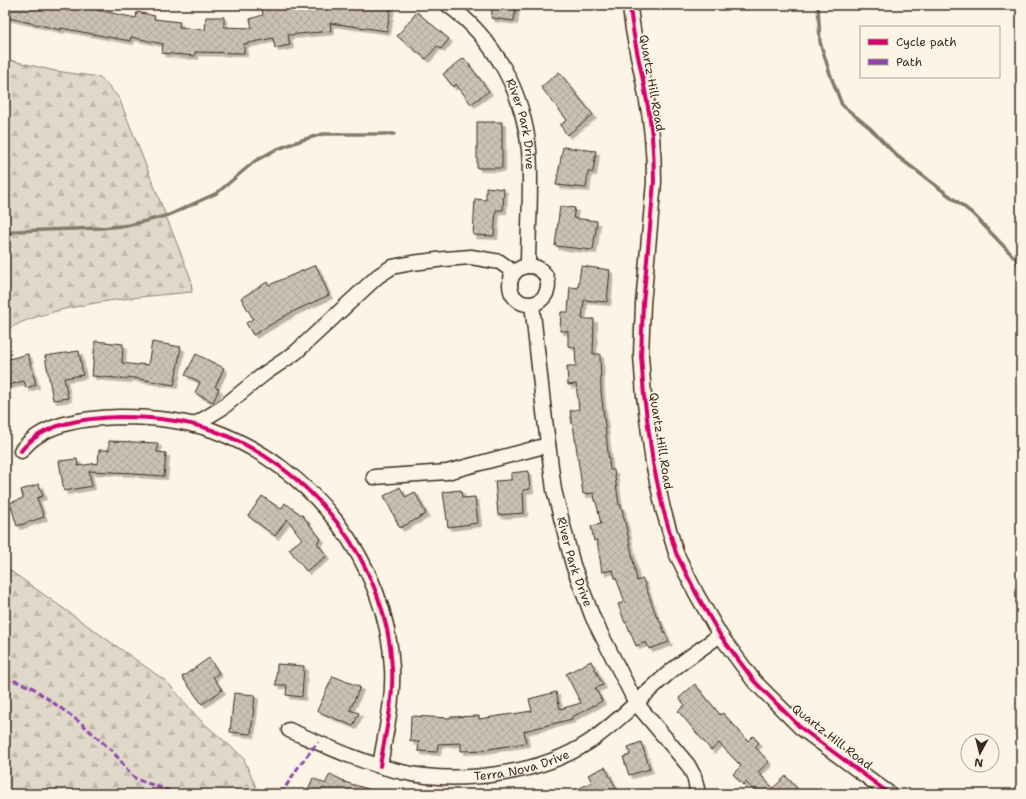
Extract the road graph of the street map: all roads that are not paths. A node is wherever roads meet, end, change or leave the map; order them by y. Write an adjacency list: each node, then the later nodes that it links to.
1 (448, 5): 3 (street, River Park Drive)
2 (630, 5): 10 (street, Quartz Hill Road)
3 (528, 266): 4 (street); 5 (street)
4 (513, 274): 5 (street); 6 (street)
5 (532, 304): 7 (street, River Park Drive)
6 (194, 425): 8 (street); 13 (street)
7 (548, 445): 9 (street); 11 (street, River Park Drive)
8 (21, 451)
9 (374, 477)
10 (720, 635): 11 (street, Terra Nova Drive); 15 (street, Quartz Hill Road)
11 (636, 703): 13 (street, Terra Nova Drive); 14 (street, River Park Drive)
12 (289, 730): 13 (street, Terra Nova Drive)
13 (380, 766)
14 (697, 790)
15 (890, 794)

